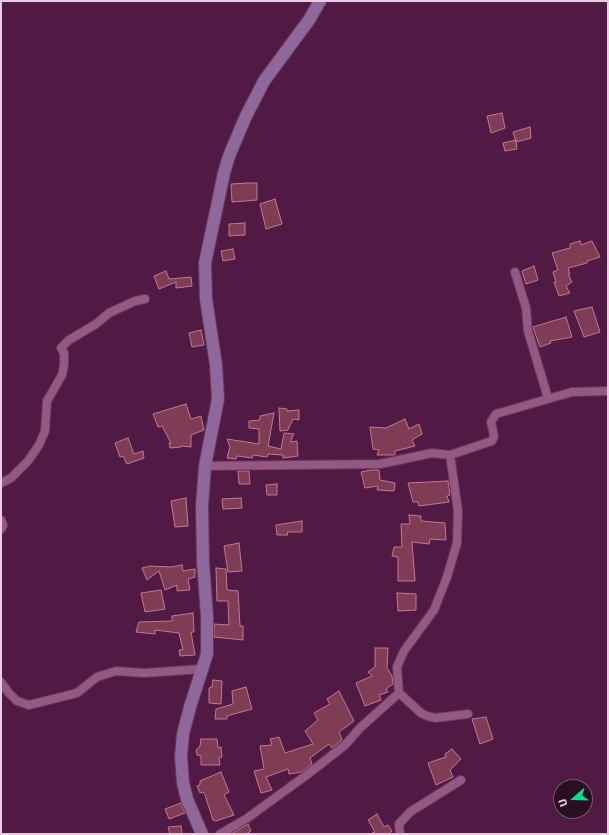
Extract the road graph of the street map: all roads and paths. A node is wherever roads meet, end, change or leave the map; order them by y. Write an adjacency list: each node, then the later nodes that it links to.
1 (320, 1): 7 (main road)
2 (514, 272): 5 (street)
3 (145, 299): 8 (street)
4 (608, 391): 5 (street)
5 (548, 398): 6 (street)
6 (450, 455): 7 (street); 13 (street)
7 (205, 466): 11 (main road)
8 (1, 483)
9 (1, 520): 10 (street)
10 (1, 529)
11 (202, 669): 12 (street); 16 (main road)
12 (1, 682)
13 (399, 692): 14 (street); 17 (street)
14 (468, 714)
15 (460, 780): 18 (street)
16 (202, 834)
17 (220, 834)
18 (400, 834)

